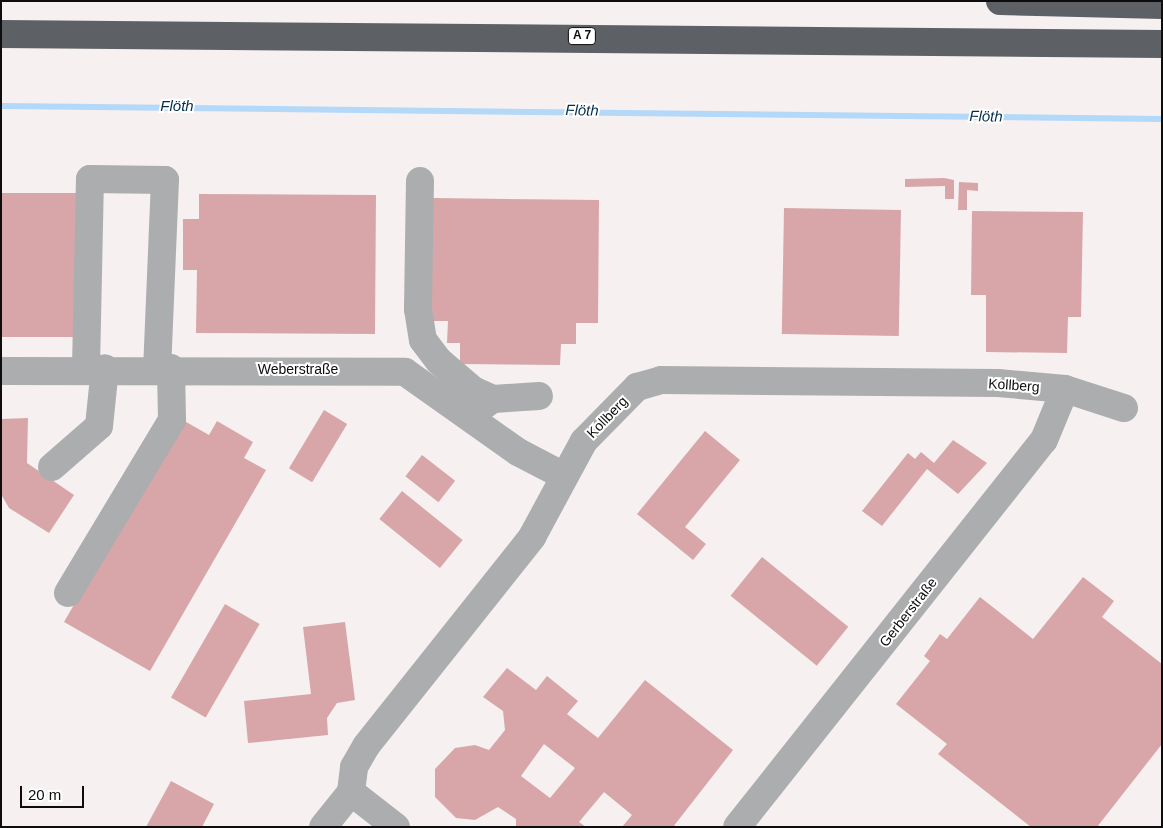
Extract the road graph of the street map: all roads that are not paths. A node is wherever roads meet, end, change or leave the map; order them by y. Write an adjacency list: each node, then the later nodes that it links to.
1 (1000, 1): 2 (highway)
2 (1162, 5)
3 (1, 34): 4 (highway, A 7)
4 (1162, 44)
5 (420, 181): 11 (street)
6 (96, 368): 7 (street, Weberstraße); 7 (street); 8 (street, Weberstraße); 14 (street)
7 (164, 368): 13 (street, Weberstraße); 16 (street)
8 (1, 371)
9 (1065, 389): 12 (street, Kollberg); 15 (street, Kollberg); 20 (street, Gerberstraße)
10 (539, 396): 11 (street)
11 (492, 399): 13 (street)
12 (1124, 408)
13 (472, 418): 15 (street, Weberstraße)
14 (52, 467)
15 (562, 475): 17 (street, Kollberg)
16 (68, 593)
17 (351, 792): 18 (street); 19 (street)
18 (324, 827)
19 (396, 827)
20 (737, 827)

